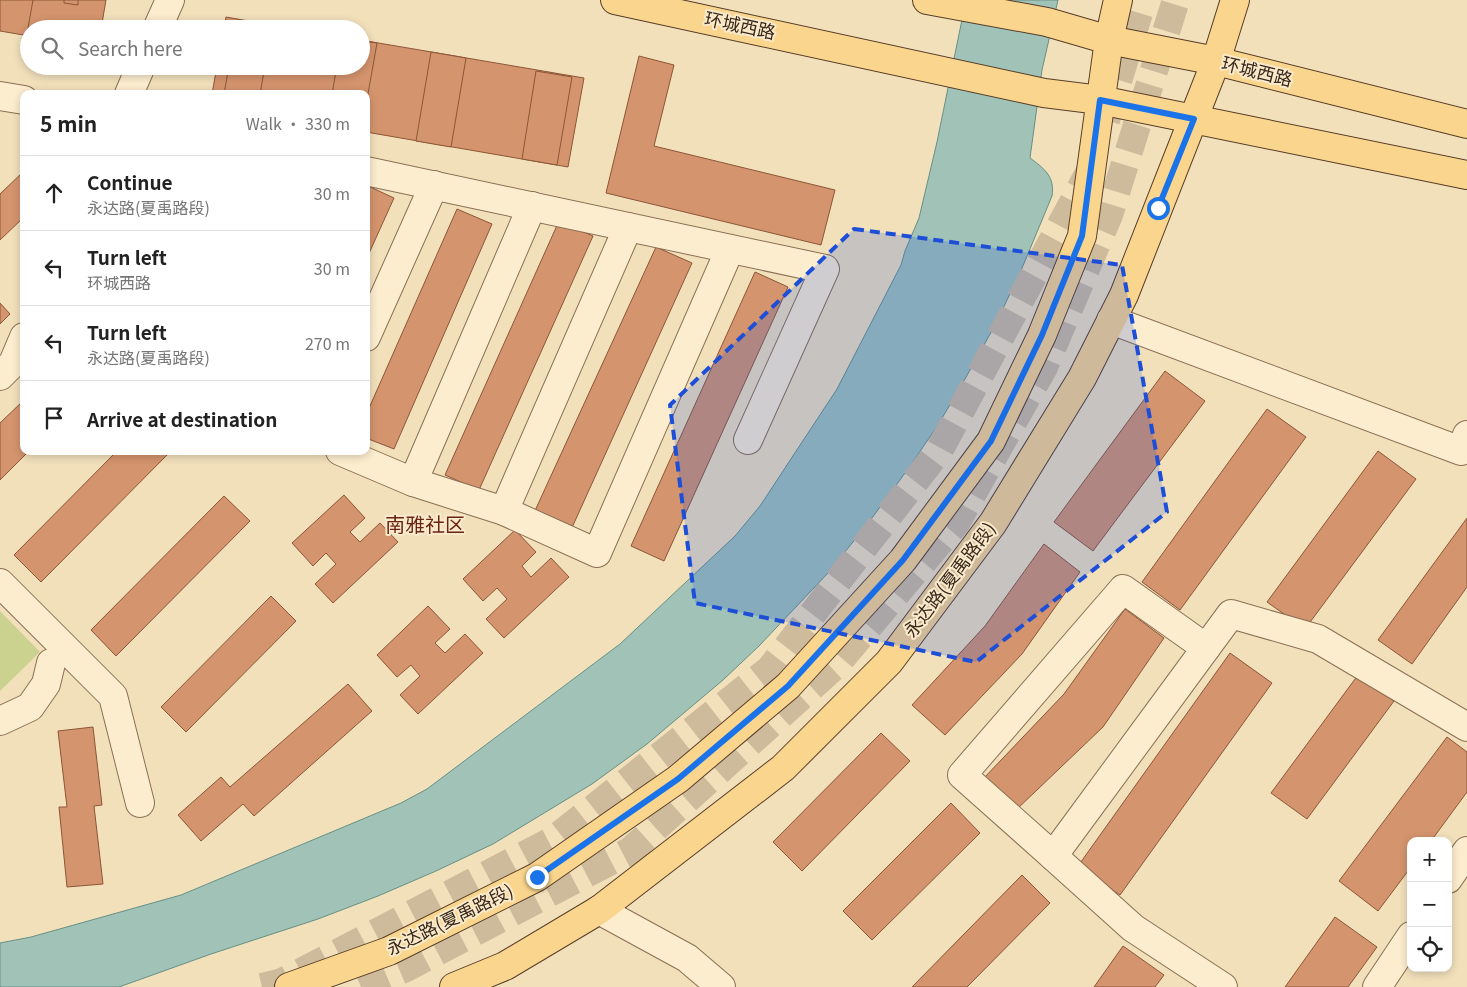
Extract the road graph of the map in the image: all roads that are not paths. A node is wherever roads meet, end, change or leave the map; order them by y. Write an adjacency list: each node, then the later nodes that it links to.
1 (170, 0): 6 (street)
2 (616, 0): 13 (main road, 环城西路)
3 (927, 0): 7 (main road, 环城西路)
4 (1118, 0): 7 (main road, 永达路(夏禹路段))
5 (1235, 0): 8 (main road, 永达路(夏禹路段))
6 (162, 20)
7 (1109, 40): 8 (main road, 环城西路); 13 (main road, 永达路(夏禹路段))
8 (1216, 61): 14 (main road, 永达路(夏禹路段)); 15 (main road, 环城西路)
9 (137, 75): 10 (street)
10 (131, 90)
11 (0, 96): 12 (street)
12 (20, 99)
13 (1100, 100): 14 (main road); 42 (main road, 永达路(夏禹路段))
14 (1194, 119): 17 (main road); 22 (main road, 永达路(夏禹路段))
15 (1467, 124)
16 (370, 172): 18 (street)
17 (1467, 175)
18 (434, 185): 19 (street); 23 (street)
19 (532, 206): 20 (street); 29 (street)
20 (628, 227): 21 (street); 30 (street)
21 (730, 249): 27 (street); 30 (street)
22 (1111, 320): 26 (street); 40 (main road, 永达路(夏禹路段))
23 (370, 328)
24 (20, 346): 25 (street)
25 (0, 376)
26 (1467, 436)
27 (748, 440)
28 (349, 455): 29 (street)
29 (413, 482): 30 (street)
30 (504, 511)
31 (0, 583): 36 (street)
32 (1206, 648): 35 (street); 38 (street); 38 (street)
33 (51, 663): 34 (street)
34 (0, 721)
35 (1467, 727)
36 (140, 803)
37 (1467, 851): 39 (street)
38 (1053, 856): 45 (street)
39 (1452, 873)
40 (599, 910): 43 (main road, 永达路(夏禹路段)); 44 (street)
41 (1407, 942): 46 (street)
42 (289, 987)
43 (454, 987)
44 (721, 987)
45 (1223, 987)
46 (1376, 987)

